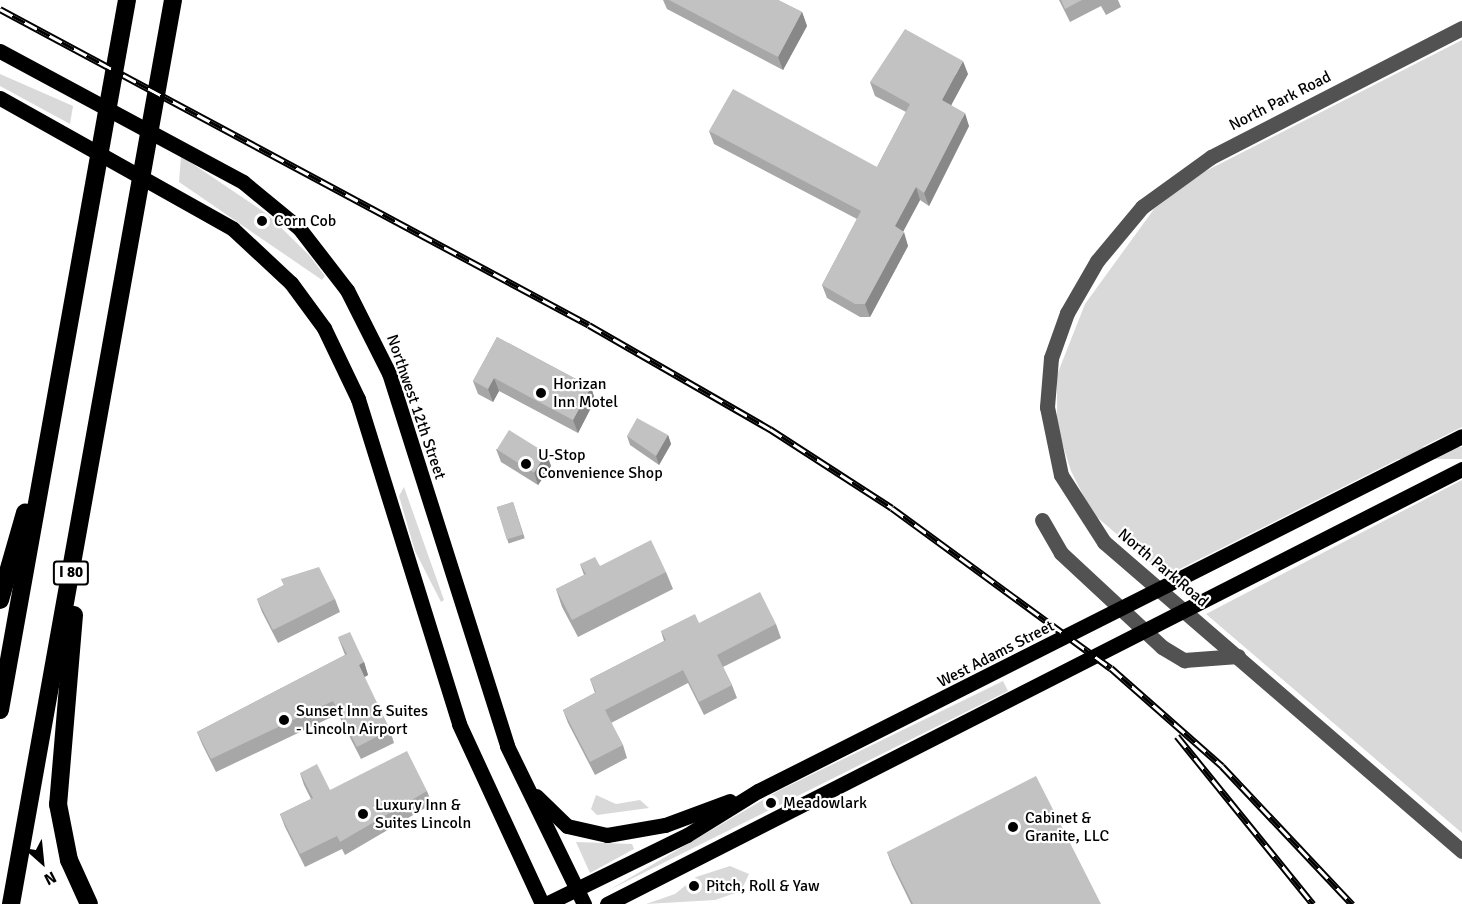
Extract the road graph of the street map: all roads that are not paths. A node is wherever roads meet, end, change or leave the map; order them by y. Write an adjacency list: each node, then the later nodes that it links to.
1 (127, 0): 6 (highway, I 80)
2 (174, 0): 9 (highway, I 80)
3 (1462, 28): 12 (street, North Park Road)
4 (0, 51): 14 (main road, Northwest 12th Street)
5 (0, 98): 20 (main road)
6 (52, 419): 11 (highway); 13 (highway, I 80)
7 (1462, 436): 15 (main road, West Adams Street)
8 (1462, 469): 21 (main road)
9 (89, 471): 18 (highway, I 80); 19 (highway)
10 (1042, 520): 12 (street)
11 (0, 600)
12 (1238, 656): 16 (street, North Park Road)
13 (0, 710)
14 (521, 778): 15 (main road); 17 (main road, Northwest 12th Street)
15 (758, 791): 17 (main road, West Adams Street)
16 (1462, 851)
17 (580, 897): 20 (main road, West Adams Street)
18 (11, 904)
19 (89, 904)
20 (544, 904)
21 (607, 904)

